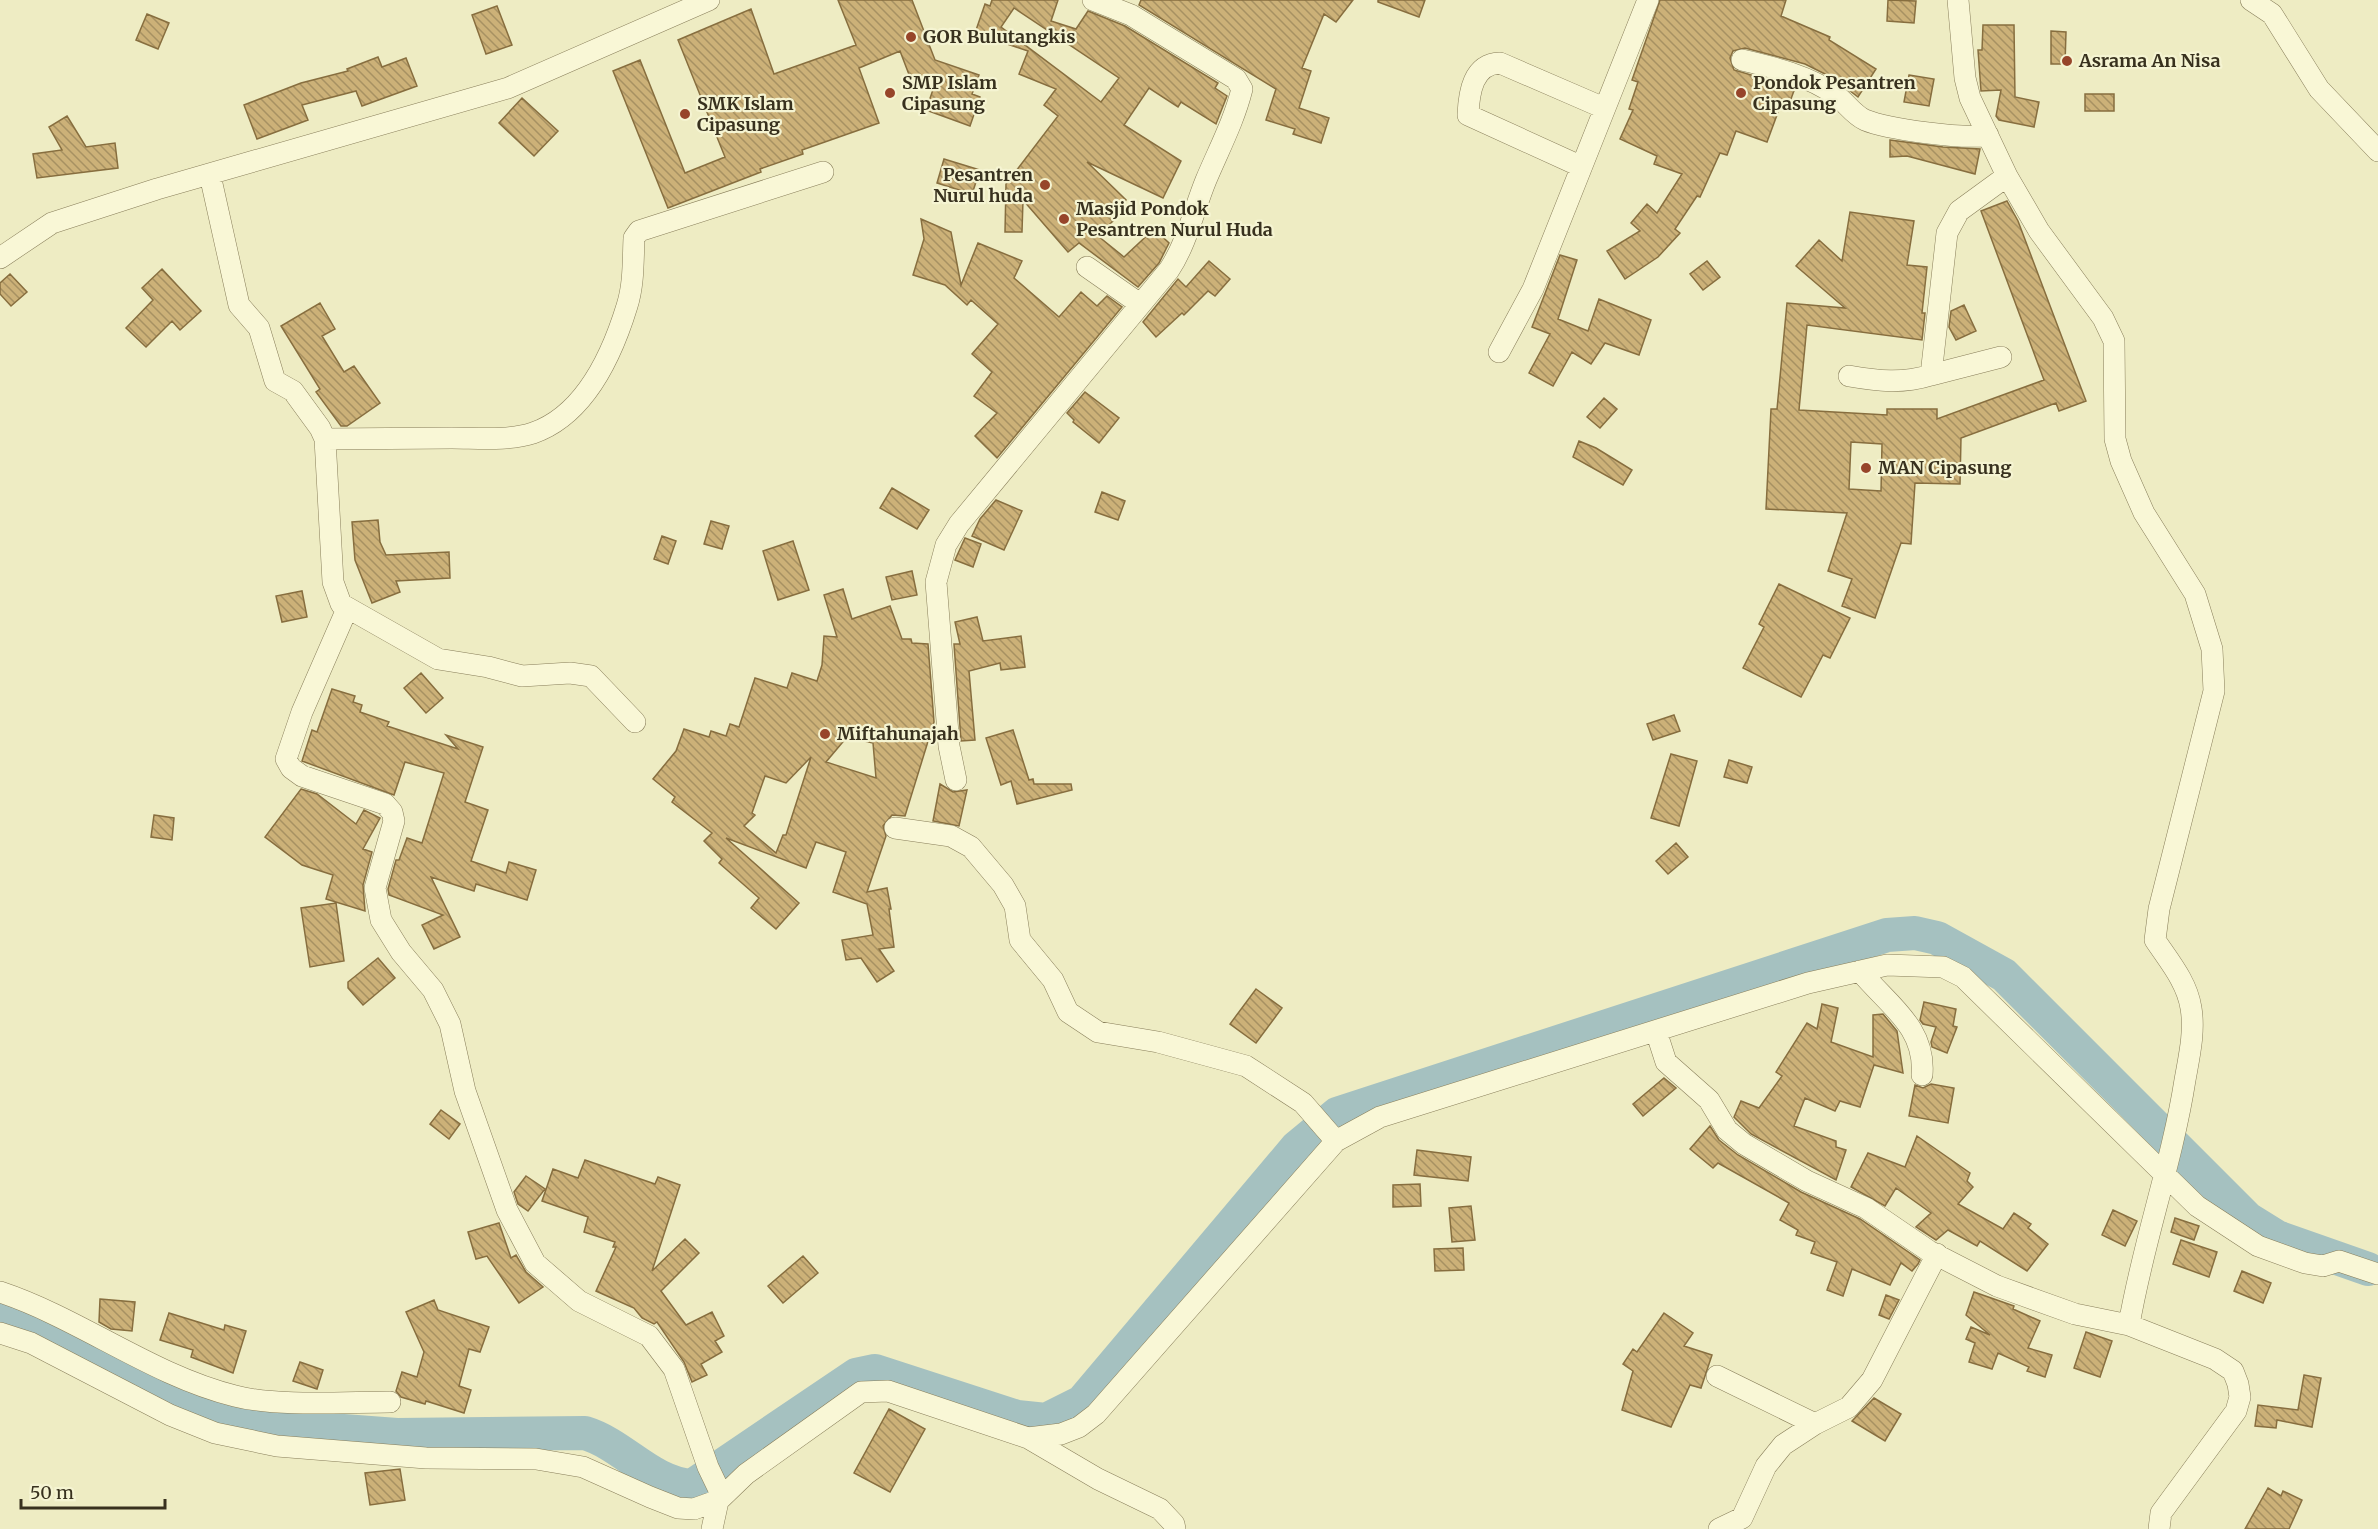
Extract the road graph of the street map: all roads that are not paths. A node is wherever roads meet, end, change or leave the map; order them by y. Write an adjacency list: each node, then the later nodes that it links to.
1 (709, 0): 12 (street)
2 (1094, 0): 16 (street)
3 (1647, 0): 7 (street)
4 (1958, 0): 8 (street)
5 (2251, 0): 9 (street)
6 (1742, 60): 8 (street)
7 (1604, 108): 10 (street); 10 (street)
8 (1988, 135): 13 (street)
9 (2378, 151)
10 (1580, 166): 17 (street)
11 (823, 172): 21 (street)
12 (210, 175): 14 (street); 21 (street)
13 (2007, 176): 19 (street); 30 (street)
14 (0, 258)
15 (1087, 267): 16 (street)
16 (1140, 304): 24 (street)
17 (1499, 352)
18 (2001, 357): 19 (street)
19 (1932, 375): 20 (street)
20 (1849, 376)
21 (325, 439): 22 (street)
22 (347, 609): 23 (street); 40 (street)
23 (635, 722)
24 (956, 780)
25 (895, 828): 29 (street)
26 (1860, 971): 27 (street); 28 (street); 30 (street)
27 (1656, 1031): 29 (street); 31 (street)
28 (1922, 1075)
29 (1333, 1138): 39 (street)
30 (2167, 1168): 32 (street); 34 (street)
31 (1937, 1254): 34 (street); 38 (street)
32 (2378, 1274)
33 (0, 1292): 37 (street)
34 (2129, 1325): 44 (street)
35 (0, 1333): 40 (street)
36 (1717, 1376): 38 (street)
37 (390, 1402)
38 (1815, 1424): 43 (street)
39 (1028, 1438): 40 (street); 42 (street)
40 (719, 1494): 41 (street)
41 (712, 1529)
42 (1175, 1529)
43 (1719, 1529)
44 (2159, 1529)

